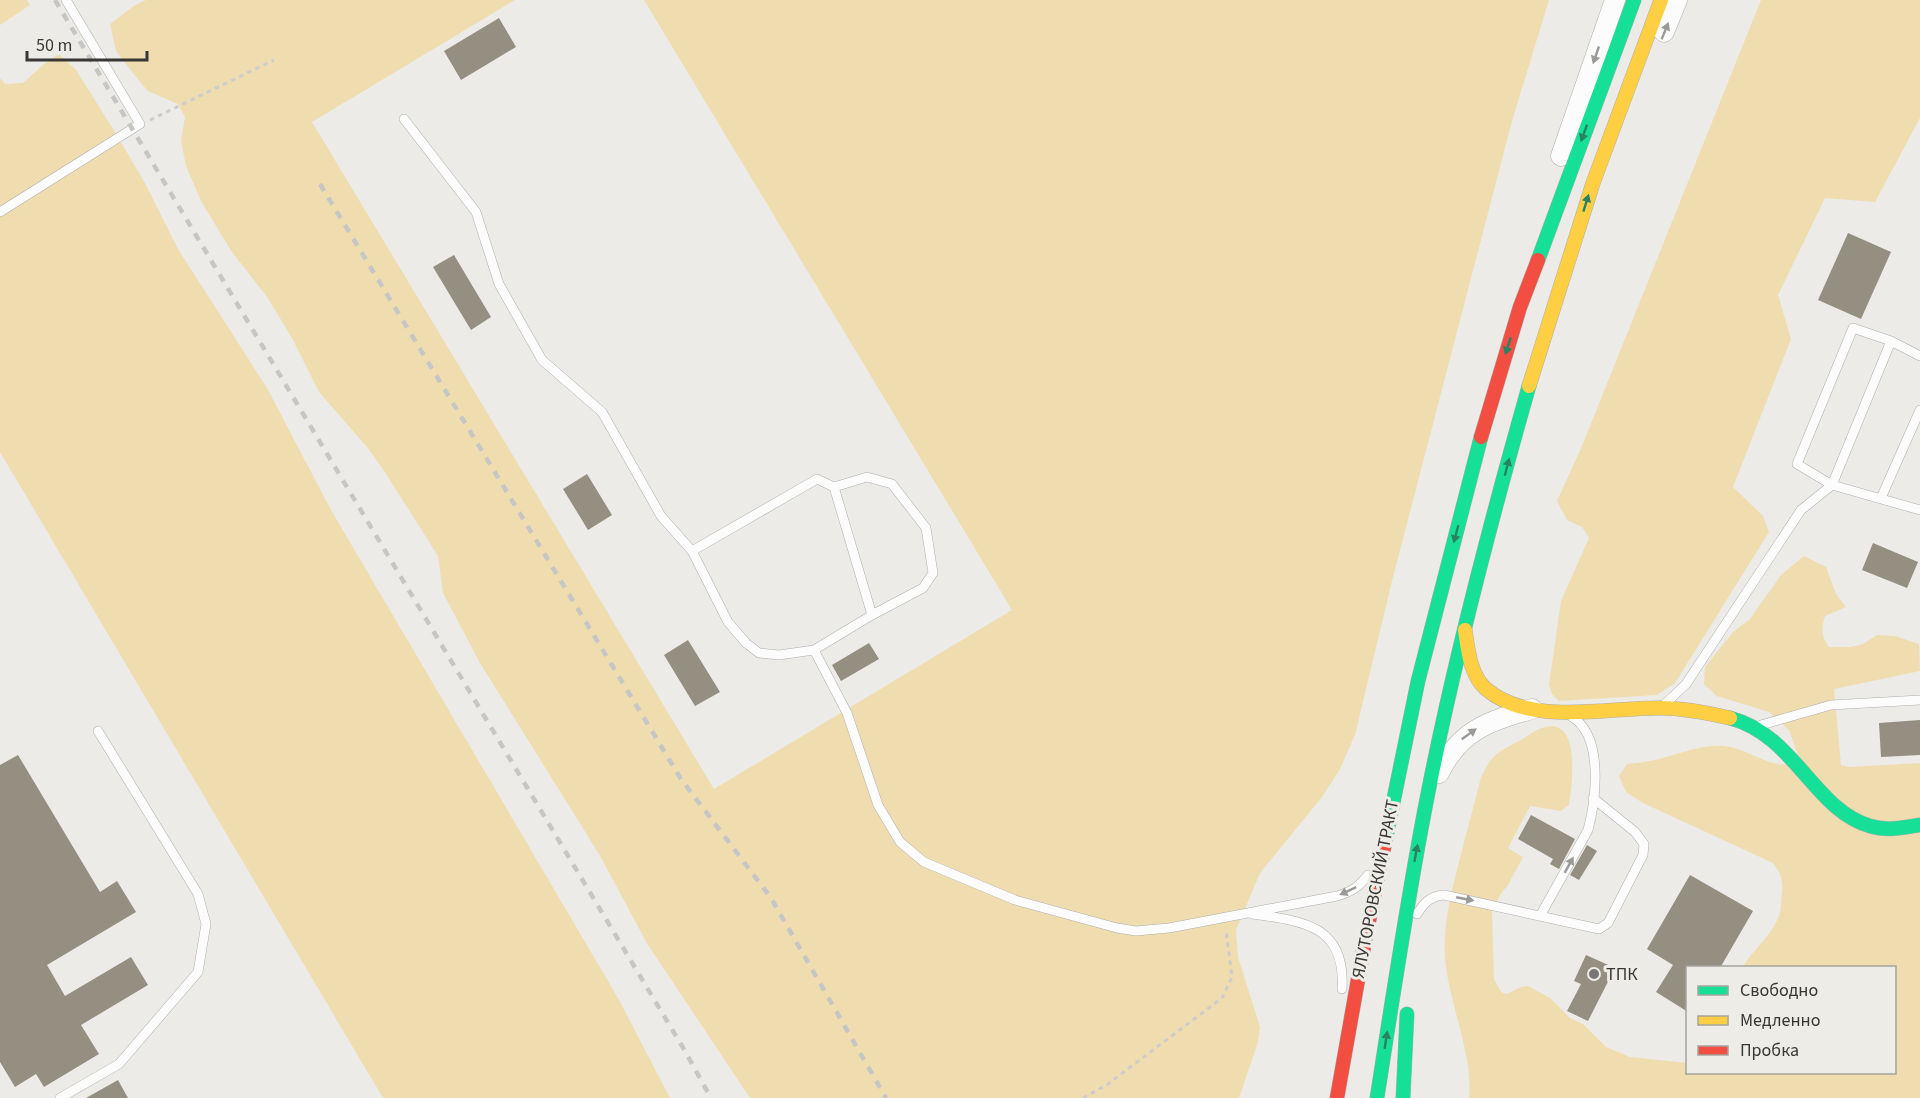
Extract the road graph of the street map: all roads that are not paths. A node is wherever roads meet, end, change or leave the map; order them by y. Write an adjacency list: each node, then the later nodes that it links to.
1 (66, 0): 7 (lane)
2 (1615, 0): 8 (street, one-way to 8)
3 (1634, 0): 8 (main road, ЯЛУТОРОВСКИЙ ТРАКТ, one-way to 8)
4 (1661, 0): 9 (main road, ЯЛУТОРОВСКИЙ ТРАКТ, one-way to 4)
5 (1677, 0): 9 (street, one-way to 5)
6 (404, 119): 17 (lane)
7 (0, 212)
8 (1520, 308): 21 (main road, ЯЛУТОРОВСКИЙ ТРАКТ, one-way to 21)
9 (1550, 319): 19 (main road, ЯЛУТОРОВСКИЙ ТРАКТ, one-way to 9)
10 (1891, 341): 11 (lane); 13 (lane); 13 (lane)
11 (1920, 356)
12 (1920, 410): 15 (lane)
13 (1832, 485): 15 (lane); 23 (lane)
14 (834, 487): 17 (lane); 18 (lane); 18 (lane)
15 (1881, 498): 16 (lane)
16 (1920, 510)
17 (692, 552): 20 (lane)
18 (872, 615): 20 (lane)
19 (1465, 630): 24 (main road); 29 (main road, ЯЛУТОРОВСКИЙ ТРАКТ)
20 (814, 650): 31 (lane)
21 (1418, 681): 31 (lane, one-way to 31); 34 (main road, ЯЛУТОРОВСКИЙ ТРАКТ)
22 (1920, 700): 26 (lane)
23 (1660, 708): 25 (main road); 26 (main road)
24 (1532, 709): 25 (main road); 29 (street, one-way to 24)
25 (1562, 712): 28 (lane)
26 (1756, 726): 30 (main road)
27 (98, 731): 39 (lane)
28 (1593, 798): 32 (lane, one-way to 28); 32 (lane)
29 (1427, 800): 33 (main road, ЯЛУТОРОВСКИЙ ТРАКТ, one-way to 29)
30 (1920, 825)
31 (1244, 913): 36 (lane)
32 (1540, 916): 33 (lane, one-way to 32)
33 (1404, 933): 35 (main road, ЯЛУТОРОВСКИЙ ТРАКТ)
34 (1365, 940): 37 (main road); 40 (main road, ЯЛУТОРОВСКИЙ ТРАКТ)
35 (1400, 953): 41 (main road, ЯЛУТОРОВСКИЙ ТРАКТ, one-way to 35); 42 (main road)
36 (1342, 995)
37 (1340, 1022): 38 (main road); 40 (main road)
38 (1327, 1077)
39 (60, 1098)
40 (1335, 1098)
41 (1377, 1098)
42 (1403, 1098)

